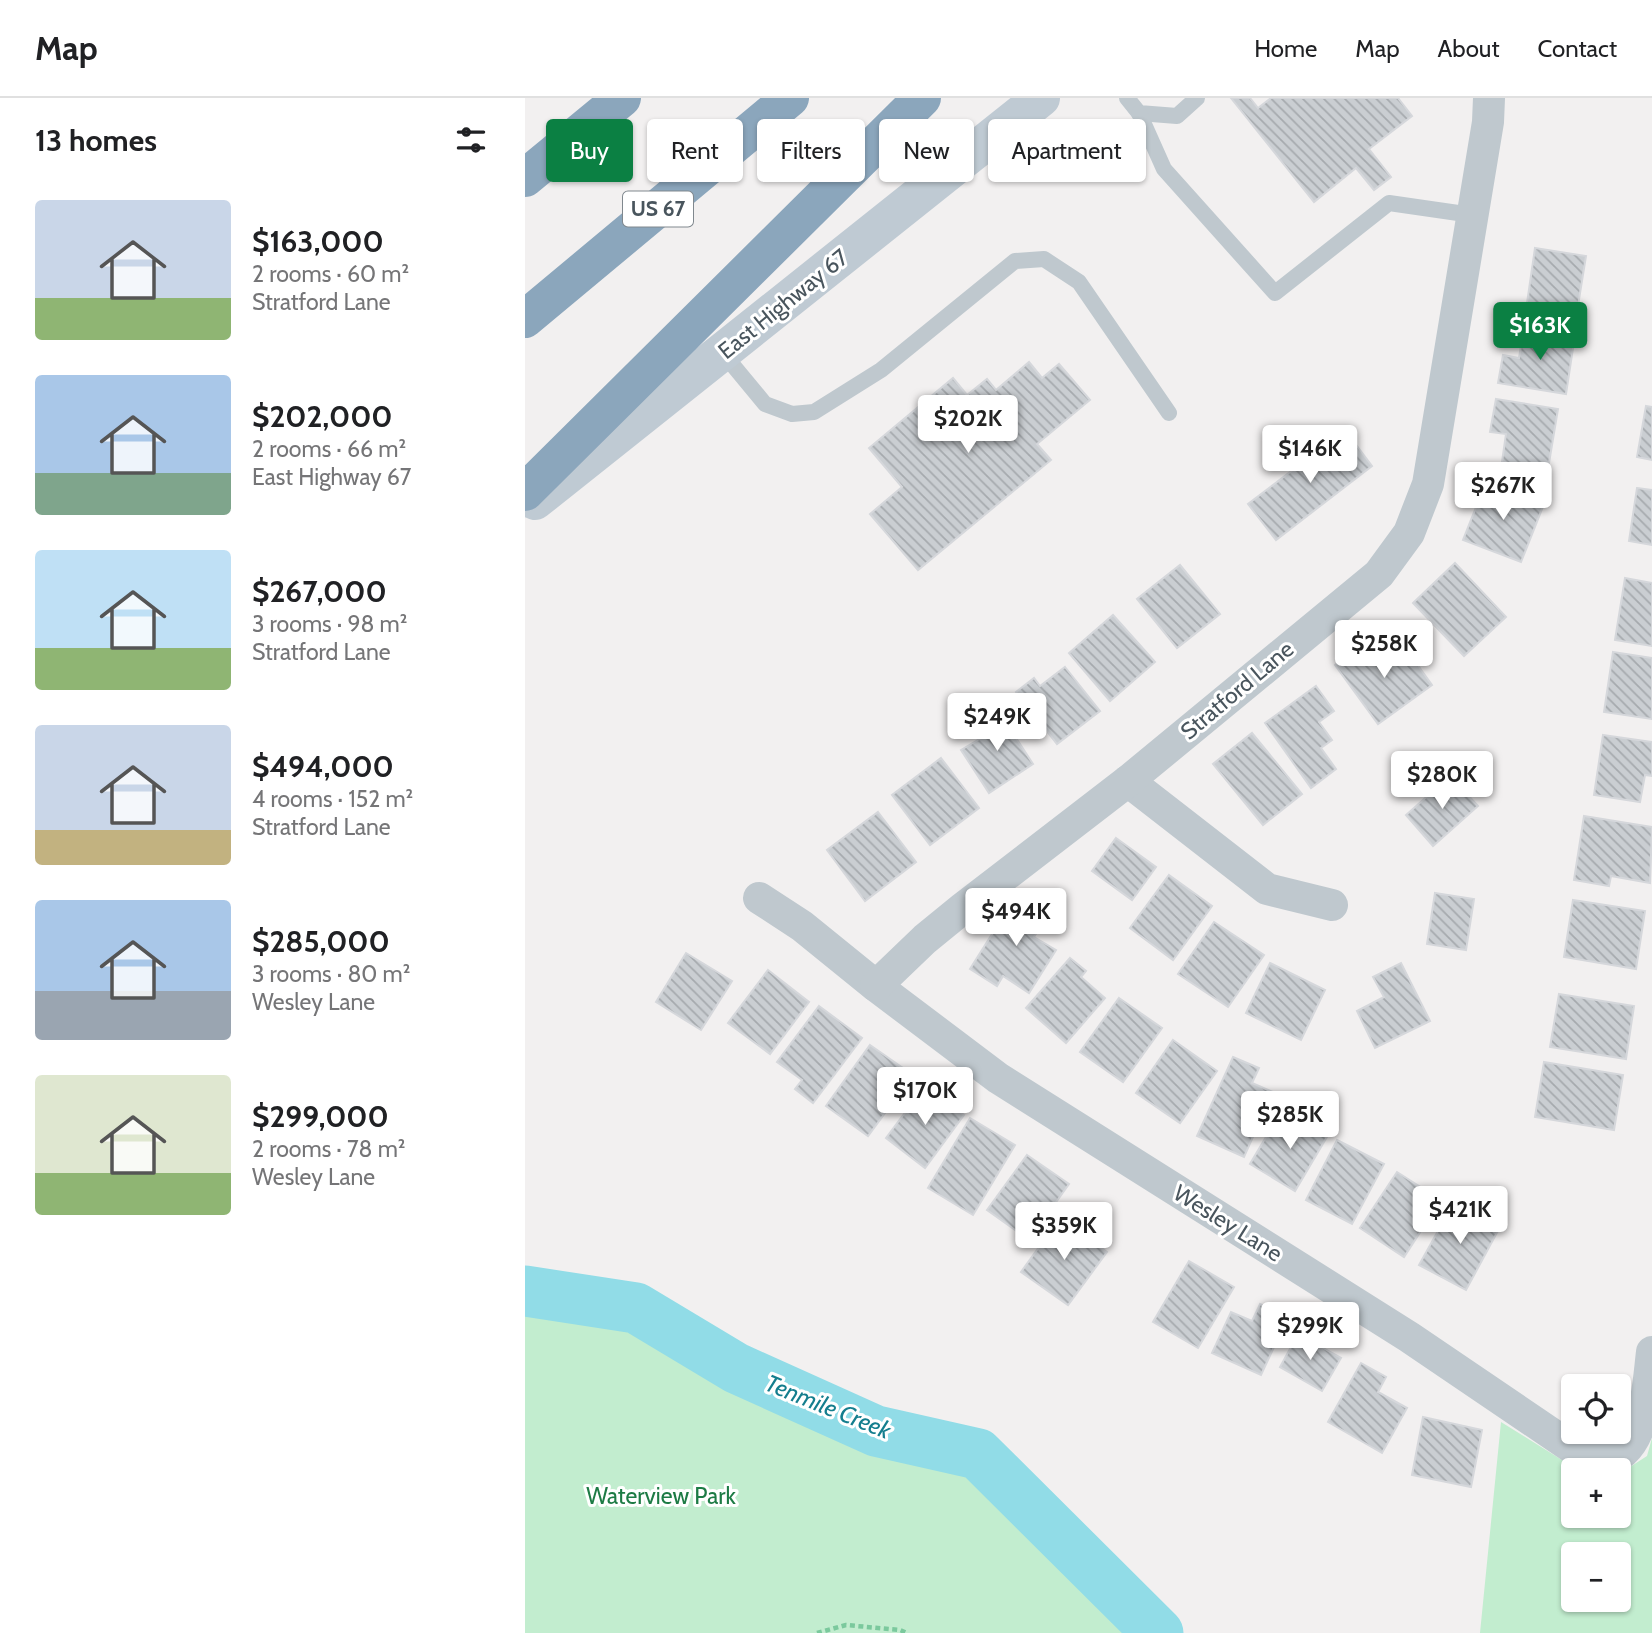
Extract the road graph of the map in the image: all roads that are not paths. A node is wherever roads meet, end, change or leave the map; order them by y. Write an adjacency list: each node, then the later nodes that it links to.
1 (622, 98): 9 (highway)
2 (790, 98): 11 (highway, US 67)
3 (922, 98): 14 (highway)
4 (1041, 98): 12 (main road, East Highway 67)
5 (1127, 98): 8 (lane)
6 (1197, 98): 8 (lane)
7 (1489, 98): 10 (street, Stratford Lane)
8 (1139, 113): 10 (lane)
9 (525, 178)
10 (1472, 215): 16 (street, Stratford Lane)
11 (525, 319)
12 (722, 352): 13 (lane); 15 (main road, East Highway 67)
13 (1169, 413)
14 (525, 492)
15 (525, 509)
16 (1128, 781): 18 (street); 19 (street, Stratford Lane)
17 (759, 898): 19 (street, Wesley Lane)
18 (1332, 905)
19 (876, 986): 20 (street, Wesley Lane)
20 (1652, 1352)

